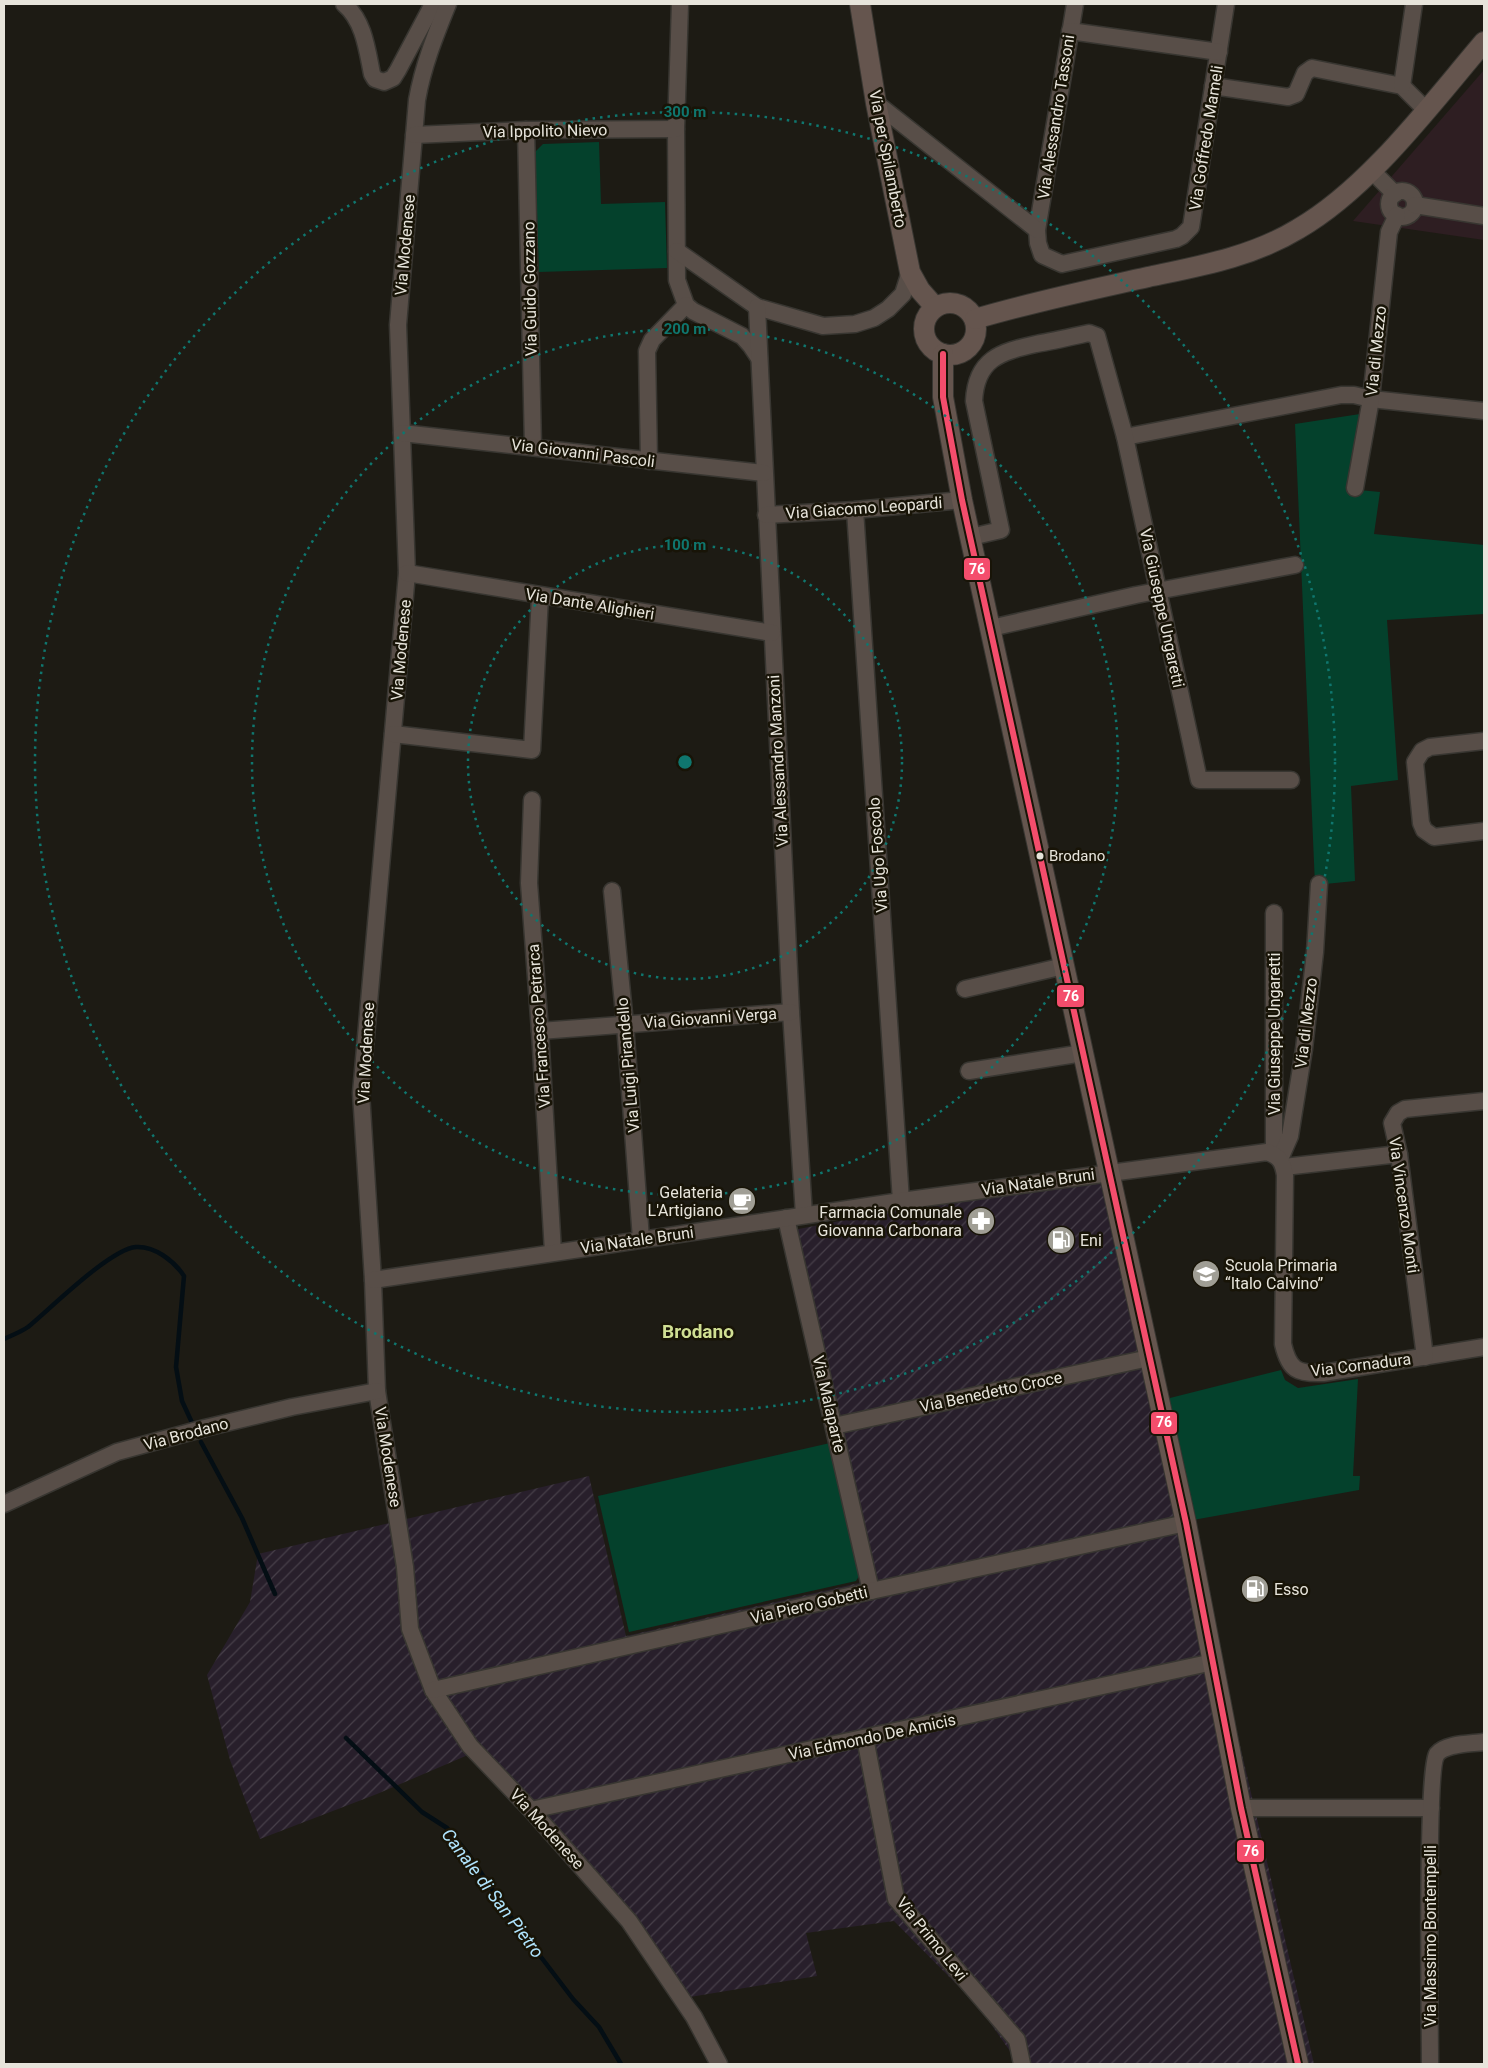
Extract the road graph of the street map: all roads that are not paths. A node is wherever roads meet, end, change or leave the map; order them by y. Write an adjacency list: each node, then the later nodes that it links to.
1 (344, 4): 2 (street)
2 (433, 4)
3 (448, 4): 18 (street, Via Modenese)
4 (680, 4): 16 (street)
5 (860, 4): 14 (main road, Via per Spilamberto)
6 (1075, 4): 9 (street, Via Alessandro Tassoni)
7 (1226, 4): 11 (street, Via Goffredo Mameli)
8 (1414, 4): 13 (street)
9 (1070, 31): 11 (street); 24 (street, Via Alessandro Tassoni)
10 (1484, 42): 15 (main road)
11 (1219, 52): 12 (street, Via Goffredo Mameli)
12 (1213, 86): 13 (street); 26 (street, Via Goffredo Mameli)
13 (1402, 86): 15 (street)
14 (876, 103): 24 (street, Via Alessandro Tassoni); 27 (main road, Via per Spilamberto)
15 (1426, 110): 19 (main road)
16 (676, 129): 17 (street, Via Ippolito Nievo); 25 (street)
17 (526, 130): 18 (street, Via Ippolito Nievo); 38 (street, Via Guido Gozzano)
18 (414, 135): 36 (street, Via Modenese)
19 (1372, 171): 20 (street); 31 (main road)
20 (1395, 194): 21 (street); 22 (street)
21 (1415, 205): 22 (street); 23 (street)
22 (1397, 215): 34 (street, Via di Mezzo)
23 (1484, 216)
24 (1038, 230): 26 (street, Via Alessandro Tassoni)
25 (677, 251): 28 (street); 29 (street)
26 (1062, 264)
27 (910, 272): 29 (street); 30 (main road, Via per Spilamberto)
28 (686, 305): 33 (street); 39 (street)
29 (756, 307): 33 (street, Via Alessandro Manzoni)
30 (935, 307): 31 (main road); 32 (main road)
31 (975, 318): 32 (main road)
32 (943, 354): 42 (main road)
33 (759, 358): 40 (street, Via Alessandro Manzoni)
34 (1371, 399): 35 (street); 37 (street); 41 (street, Via di Mezzo)
35 (1484, 411)
36 (402, 433): 38 (street, Via Giovanni Pascoli); 47 (street, Via Modenese)
37 (1125, 437): 45 (street, Via Giuseppe Ungaretti); 48 (street, Via Giuseppe Ungaretti)
38 (533, 447): 39 (street, Via Giovanni Pascoli)
39 (649, 461): 40 (street, Via Giovanni Pascoli)
40 (764, 473): 44 (street, Via Alessandro Manzoni)
41 (1355, 488)
42 (962, 500): 43 (street, Via Giacomo Leopardi); 45 (main road)
43 (855, 510): 44 (street, Via Giacomo Leopardi); 71 (street, Via Ugo Foscolo)
44 (766, 515): 51 (street, Via Alessandro Manzoni)
45 (971, 537): 50 (main road)
46 (1295, 565): 48 (street)
47 (407, 574): 49 (street, Via Dante Alighieri); 52 (street, Via Modenese)
48 (1159, 590): 50 (street); 54 (street, Via Giuseppe Ungaretti)
49 (540, 596): 51 (street, Via Dante Alighieri); 52 (street)
50 (990, 628): 60 (main road)
51 (772, 633): 62 (street, Via Alessandro Manzoni)
52 (393, 734): 76 (street, Via Modenese)
53 (1484, 741): 56 (street)
54 (1291, 780)
55 (532, 800): 64 (street, Via Francesco Petrarca)
56 (1484, 831)
57 (1319, 884): 69 (street, Via di Mezzo)
58 (612, 891): 63 (street, Via Luigi Pirandello)
59 (1274, 913): 69 (street, Via Giuseppe Ungaretti)
60 (1064, 966): 61 (street); 65 (main road)
61 (965, 989)
62 (791, 1012): 63 (street, Via Giovanni Verga); 72 (street, Via Alessandro Manzoni)
63 (625, 1024): 64 (street, Via Giovanni Verga); 74 (street, Via Luigi Pirandello)
64 (540, 1031): 75 (street, Via Francesco Petrarca)
65 (1083, 1053): 66 (street); 70 (main road)
66 (969, 1071)
67 (1484, 1102): 68 (street, Via Vincenzo Monti)
68 (1399, 1154): 69 (street); 78 (street, Via Vincenzo Monti)
69 (1279, 1160): 70 (street); 78 (street, Via Cornadura)
70 (1109, 1173): 71 (street, Via Natale Bruni); 79 (main road)
71 (901, 1201): 72 (street, Via Natale Bruni)
72 (804, 1214): 73 (street, Via Natale Bruni)
73 (786, 1218): 74 (street, Via Natale Bruni); 81 (street, Via Malaparte)
74 (642, 1239): 75 (street, Via Natale Bruni)
75 (553, 1252): 76 (street, Via Natale Bruni)
76 (373, 1280): 80 (street, Via Modenese)
77 (1484, 1347): 78 (street, Via Cornadura)
78 (1425, 1357)
79 (1149, 1358): 81 (street, Via Benedetto Croce); 83 (main road)
80 (377, 1391): 82 (street, Via Brodano); 86 (street, Via Modenese)
81 (834, 1426): 84 (street, Via Malaparte)
82 (4, 1504)
83 (1186, 1523): 84 (street, Via Piero Gobetti); 85 (main road)
84 (870, 1590): 86 (street, Via Piero Gobetti)
85 (1213, 1662): 87 (street, Via Edmondo De Amicis); 89 (main road)
86 (433, 1690): 91 (street, Via Modenese)
87 (865, 1738): 91 (street, Via Edmondo De Amicis); 93 (street, Via Primo Levi)
88 (1484, 1742): 90 (street, Via Massimo Bontempelli)
89 (1241, 1808): 90 (street); 94 (main road)
90 (1431, 1808): 95 (street, Via Massimo Bontempelli)
91 (531, 1810): 92 (street, Via Modenese)
92 (719, 2064)
93 (1022, 2064)
94 (1298, 2064)
95 (1430, 2064)

